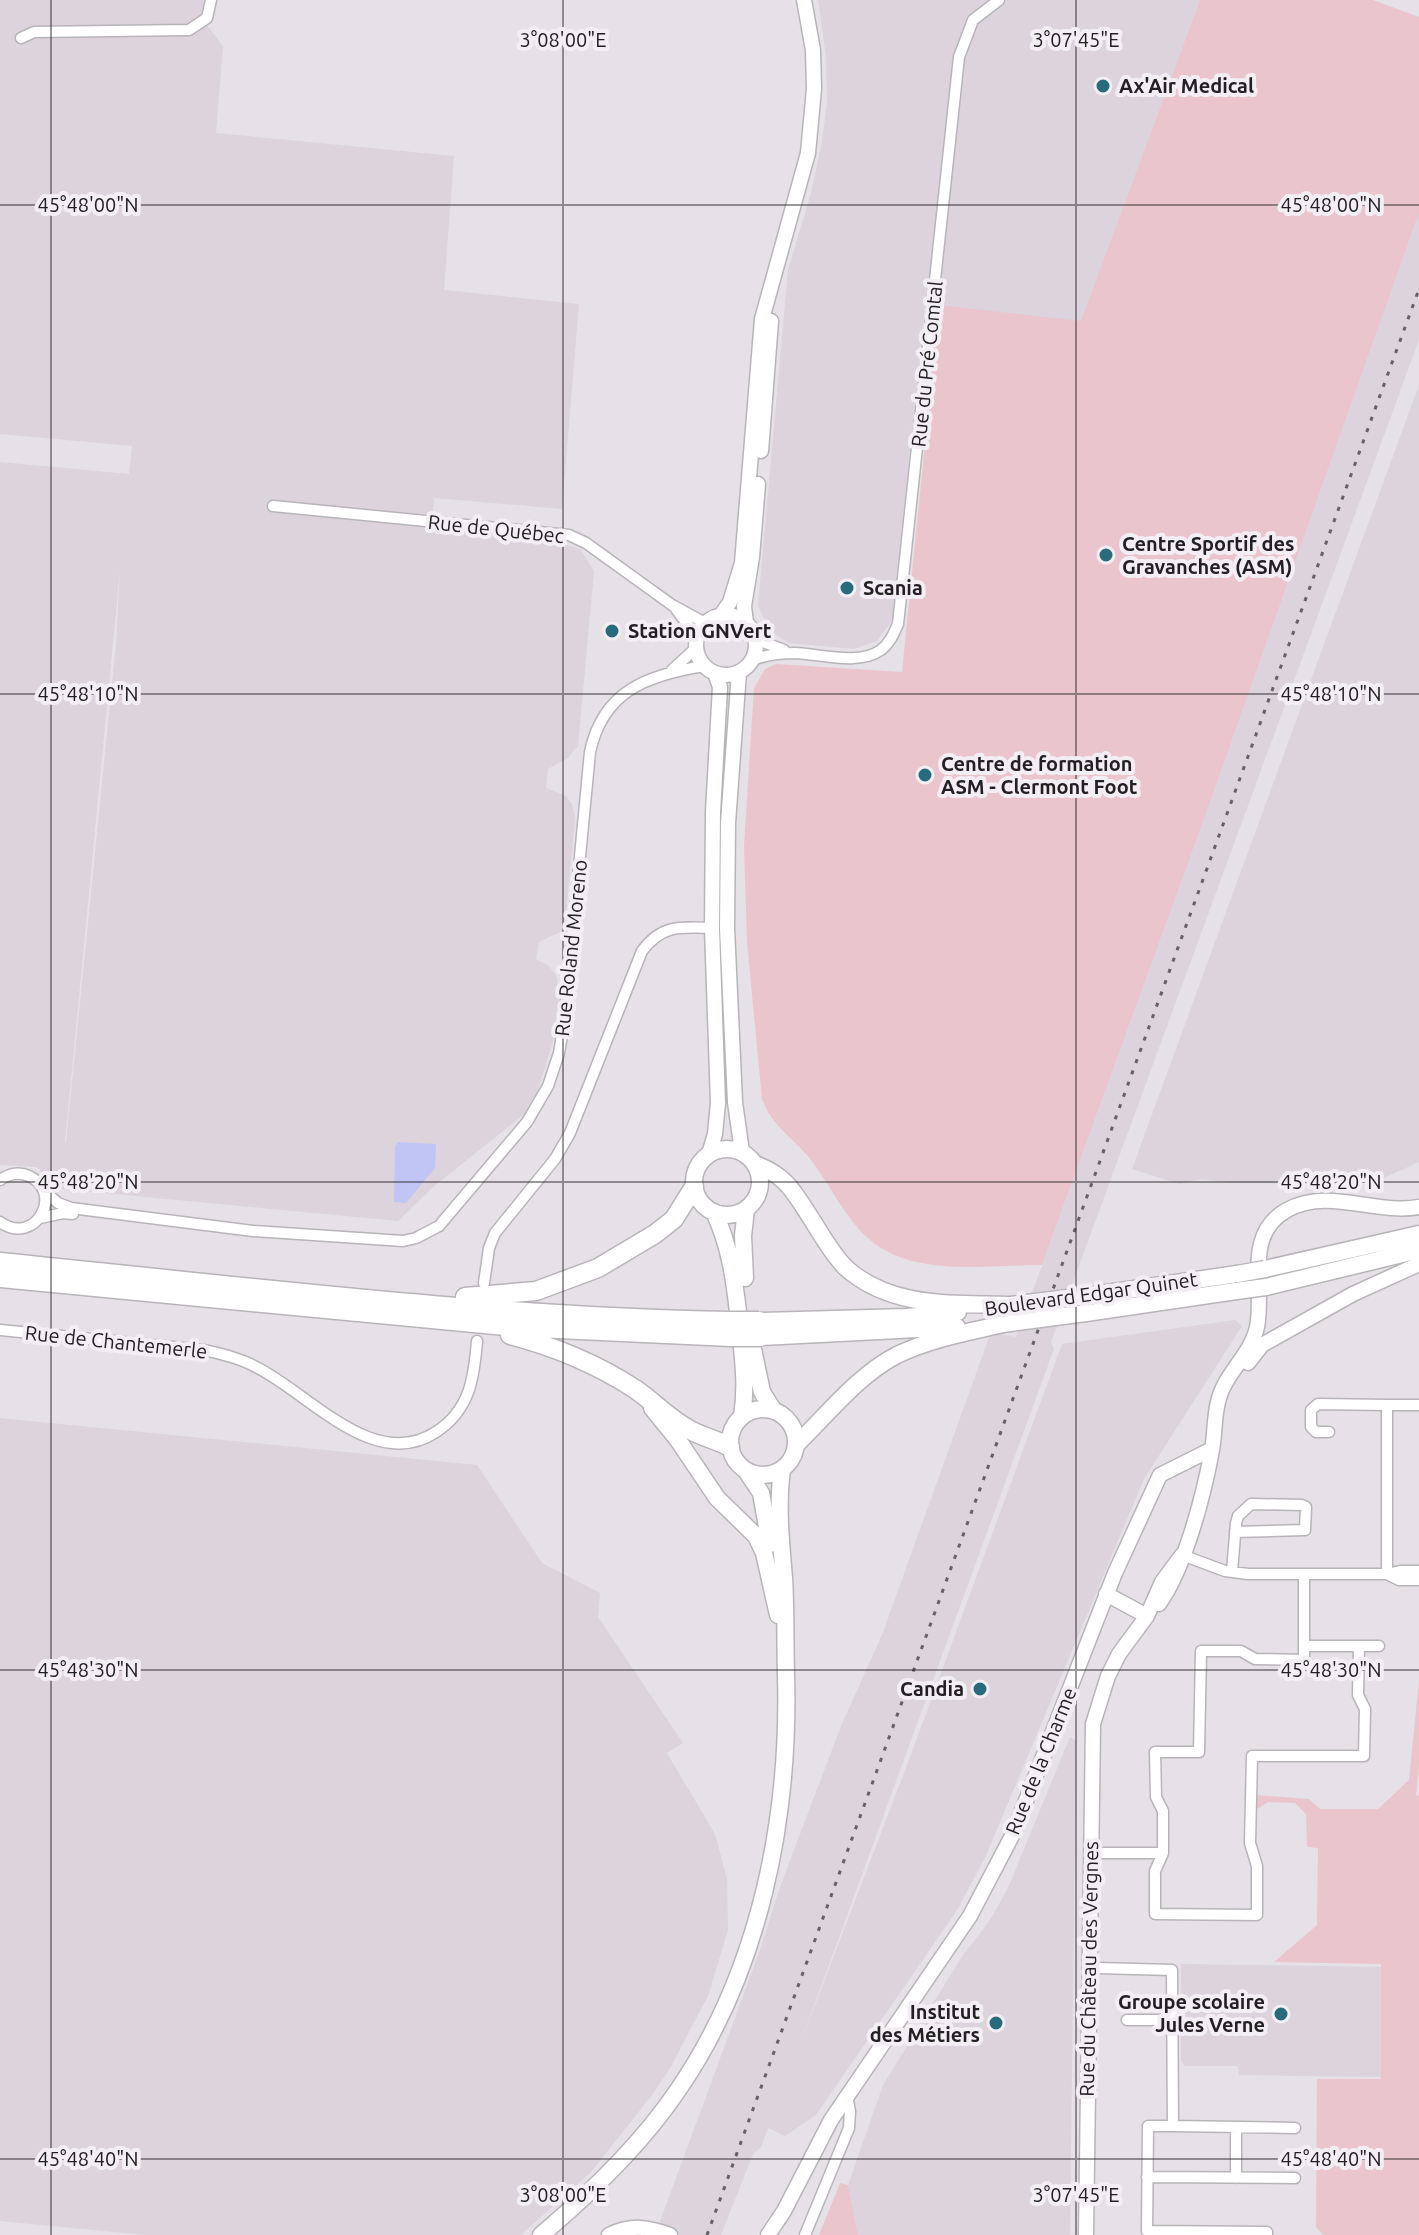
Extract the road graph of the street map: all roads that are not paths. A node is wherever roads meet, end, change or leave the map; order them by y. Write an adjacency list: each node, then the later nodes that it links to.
1 (211, 0): 4 (street)
2 (804, 0): 5 (main road)
3 (999, 0): 13 (street, Rue du Pré Comtal)
4 (21, 38)
5 (776, 264): 8 (main road); 10 (main road)
6 (273, 506): 7 (street, Rue de Québec)
7 (672, 605): 9 (street, Rue de Québec); 12 (street, Rue de Québec)
8 (721, 615): 9 (main road); 10 (main road)
9 (705, 623): 12 (main road)
10 (746, 623): 11 (main road)
11 (755, 639): 13 (street, Rue du Pré Comtal); 14 (main road)
12 (696, 642): 15 (main road); 16 (street)
13 (793, 653): 14 (street, Rue du Pré Comtal)
14 (752, 660): 17 (main road)
15 (709, 669): 16 (street); 17 (main road); 18 (main road)
16 (670, 671): 28 (street, Rue Roland Moreno)
17 (739, 672): 19 (main road)
18 (712, 928): 20 (main road); 38 (street)
19 (742, 1152): 20 (main road); 21 (main road)
20 (709, 1154): 23 (main road)
21 (755, 1164): 26 (main road); 40 (main road)
22 (0, 1180): 24 (street)
23 (694, 1187): 27 (main road); 39 (highway)
24 (43, 1190): 28 (street); 29 (street)
25 (1419, 1207): 52 (main road)
26 (746, 1209): 27 (main road); 50 (main road)
27 (714, 1212): 51 (main road)
28 (109, 1214): 29 (street)
29 (40, 1218): 30 (street)
30 (0, 1222)
31 (1419, 1234): 36 (main road, Boulevard Edgar Quinet)
32 (1419, 1250): 36 (main road, Boulevard Edgar Quinet)
33 (0, 1262): 39 (highway)
34 (1419, 1264): 52 (main road)
35 (0, 1278): 41 (highway)
36 (1265, 1278): 37 (main road, Boulevard Edgar Quinet, bridge)
37 (1237, 1282): 40 (main road, Boulevard Edgar Quinet, bridge); 42 (main road, Boulevard Edgar Quinet, bridge)
38 (484, 1283)
39 (327, 1294): 43 (highway)
40 (1011, 1305): 44 (main road, Boulevard Edgar Quinet)
41 (441, 1320): 43 (highway); 47 (highway)
42 (1003, 1324): 44 (main road); 54 (main road)
43 (730, 1329): 44 (highway, bridge)
44 (760, 1329)
45 (0, 1330): 46 (street, Rue de Chantemerle)
46 (477, 1341)
47 (639, 1392): 55 (highway); 68 (main road)
48 (1387, 1405): 49 (street); 53 (street); 64 (street)
49 (1419, 1405)
50 (774, 1411): 51 (main road); 54 (main road)
51 (742, 1416): 55 (main road)
52 (1217, 1419): 56 (main road)
53 (1329, 1432)
54 (796, 1445): 57 (main road)
55 (730, 1447): 58 (main road)
56 (1212, 1449): 60 (main road); 66 (main road, Rue de la Charme)
57 (782, 1470): 58 (main road); 68 (main road)
58 (747, 1472): 68 (main road)
59 (1235, 1532): 59 (street); 62 (street)
60 (1182, 1555): 62 (street); 67 (main road, Rue du Château des Vergnes)
61 (1419, 1571): 64 (street)
62 (1232, 1572): 63 (street)
63 (1304, 1574): 64 (street); 69 (street)
64 (1387, 1574): 65 (street)
65 (1419, 1580)
66 (1106, 1594): 67 (main road); 77 (main road, Rue de la Charme)
67 (1147, 1616): 72 (main road, Rue du Château des Vergnes)
68 (783, 1632): 84 (main road)
69 (1304, 1646): 70 (street); 73 (street)
70 (1359, 1646): 71 (street); 73 (street)
71 (1379, 1646)
72 (1094, 1853): 73 (street); 74 (main road, Rue du Château des Vergnes); 89 (main road, Rue du Château des Vergnes)
73 (1163, 1853)
74 (1097, 1968): 76 (street); 90 (main road, Rue du Château des Vergnes)
75 (1127, 2020): 76 (street)
76 (1172, 2020): 78 (street)
77 (847, 2096): 87 (main road, Rue de la Charme); 88 (street)
78 (1173, 2126): 79 (street); 81 (street)
79 (1236, 2127): 80 (street); 82 (street)
80 (1295, 2128)
81 (1147, 2177): 82 (street); 91 (street)
82 (1236, 2178): 83 (street)
83 (1295, 2178)
84 (541, 2235)
85 (609, 2235): 86 (main road)
86 (670, 2235)
87 (768, 2235)
88 (805, 2235)
89 (1086, 2235)
90 (1094, 2235)
91 (1267, 2235)

